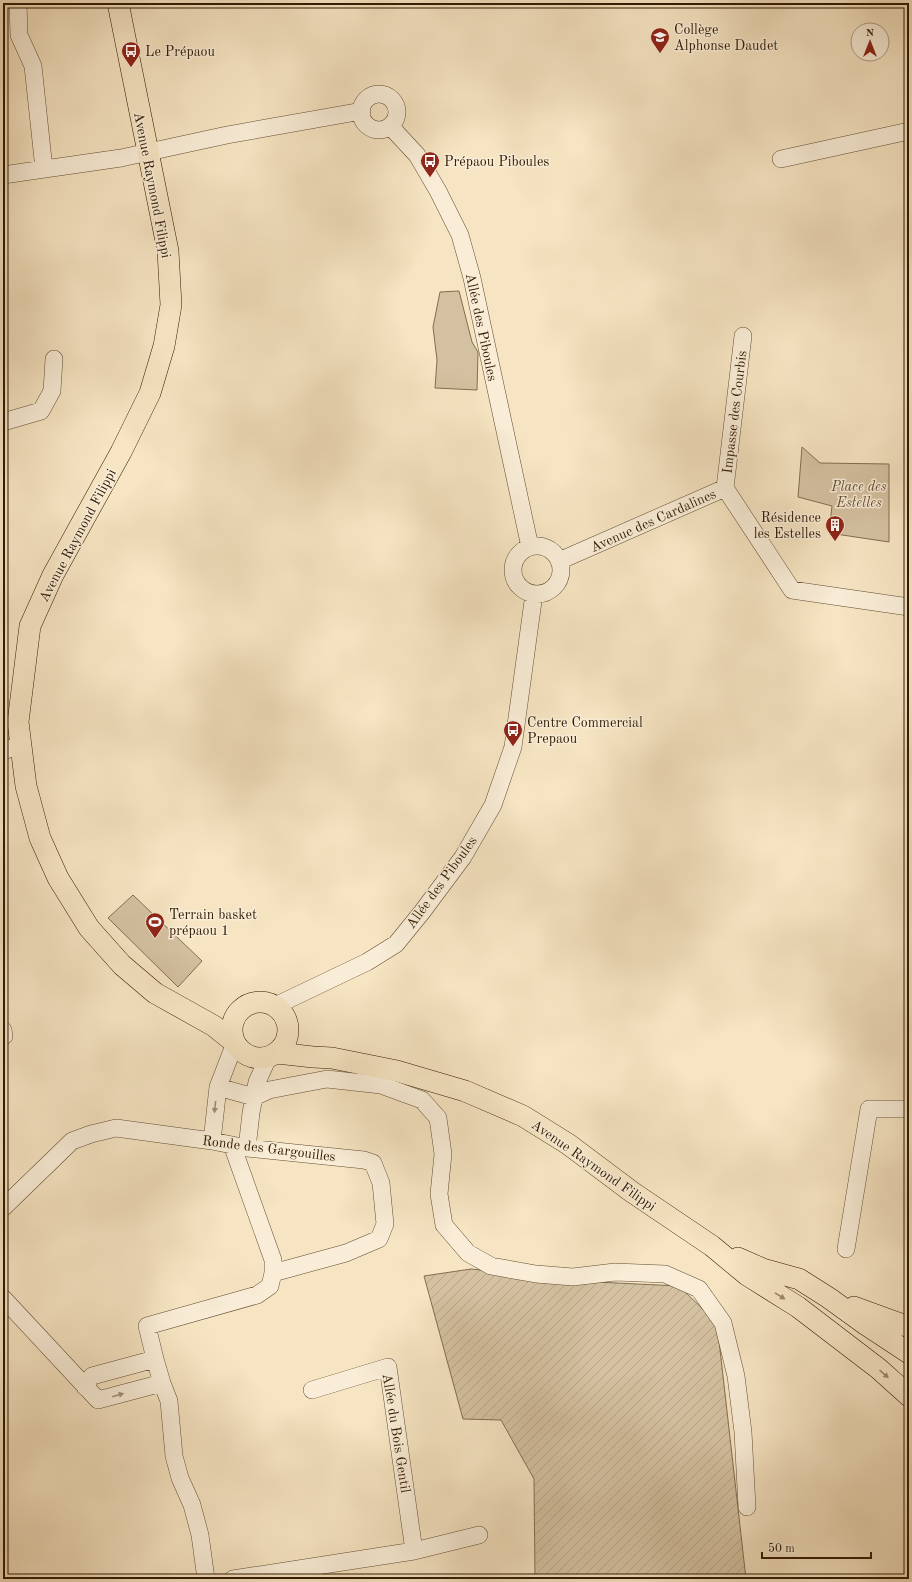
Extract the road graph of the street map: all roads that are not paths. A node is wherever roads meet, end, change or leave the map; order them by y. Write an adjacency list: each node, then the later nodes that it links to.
1 (18, 3): 8 (street)
2 (118, 3): 6 (main road, Avenue Raymond Filippi)
3 (362, 111): 4 (street); 4 (street); 6 (street)
4 (390, 126): 14 (street, Allée des Piboules)
5 (909, 131): 7 (street)
6 (148, 152): 8 (street); 18 (main road, Avenue Raymond Filippi)
7 (781, 159)
8 (44, 169): 9 (street)
9 (3, 175)
10 (743, 336): 13 (street, Impasse des Courbis)
11 (54, 359): 12 (street)
12 (3, 422)
13 (725, 488): 15 (street, Avenue des Cardalines); 17 (street, Avenue des Cardalines)
14 (530, 548): 15 (street); 16 (street)
15 (559, 561): 16 (street)
16 (534, 594): 19 (street, Allée des Piboules)
17 (909, 607)
18 (12, 748): 21 (main road, Avenue Raymond Filippi)
19 (275, 1006): 20 (main road); 22 (main road)
20 (241, 1010): 21 (main road, Avenue Raymond Filippi); 23 (main road)
21 (193, 1015): 23 (main road, Avenue Raymond Filippi)
22 (288, 1030): 24 (main road); 25 (main road, Avenue Raymond Filippi)
23 (235, 1043): 24 (main road); 26 (street)
24 (272, 1055): 25 (main road, Avenue Raymond Filippi); 27 (street)
25 (332, 1058): 32 (main road, Avenue Raymond Filippi)
26 (218, 1087): 27 (street); 29 (street, one-way to 29)
27 (254, 1097): 30 (street); 44 (street)
28 (909, 1110): 33 (street)
29 (212, 1141): 30 (street, Ronde des Gargouilles); 31 (street, Ronde des Gargouilles)
30 (240, 1147): 34 (street); 34 (street, Ronde des Gargouilles)
31 (3, 1208)
32 (712, 1246): 36 (main road, Avenue Raymond Filippi); 43 (main road, Avenue Raymond Filippi, one-way to 43)
33 (846, 1249)
34 (273, 1273): 39 (street)
35 (3, 1298): 41 (street)
36 (829, 1298): 37 (main road, Avenue Raymond Filippi); 38 (main road, Avenue Raymond Filippi)
37 (909, 1327)
38 (909, 1353)
39 (155, 1360): 40 (street); 41 (street)
40 (162, 1383): 41 (street, one-way to 40); 47 (street)
41 (85, 1387)
42 (312, 1390): 46 (street, Allée du Bois Gentil)
43 (909, 1396)
44 (747, 1507)
45 (479, 1534): 46 (street)
46 (414, 1551): 48 (street)
47 (206, 1579)
48 (233, 1579)

